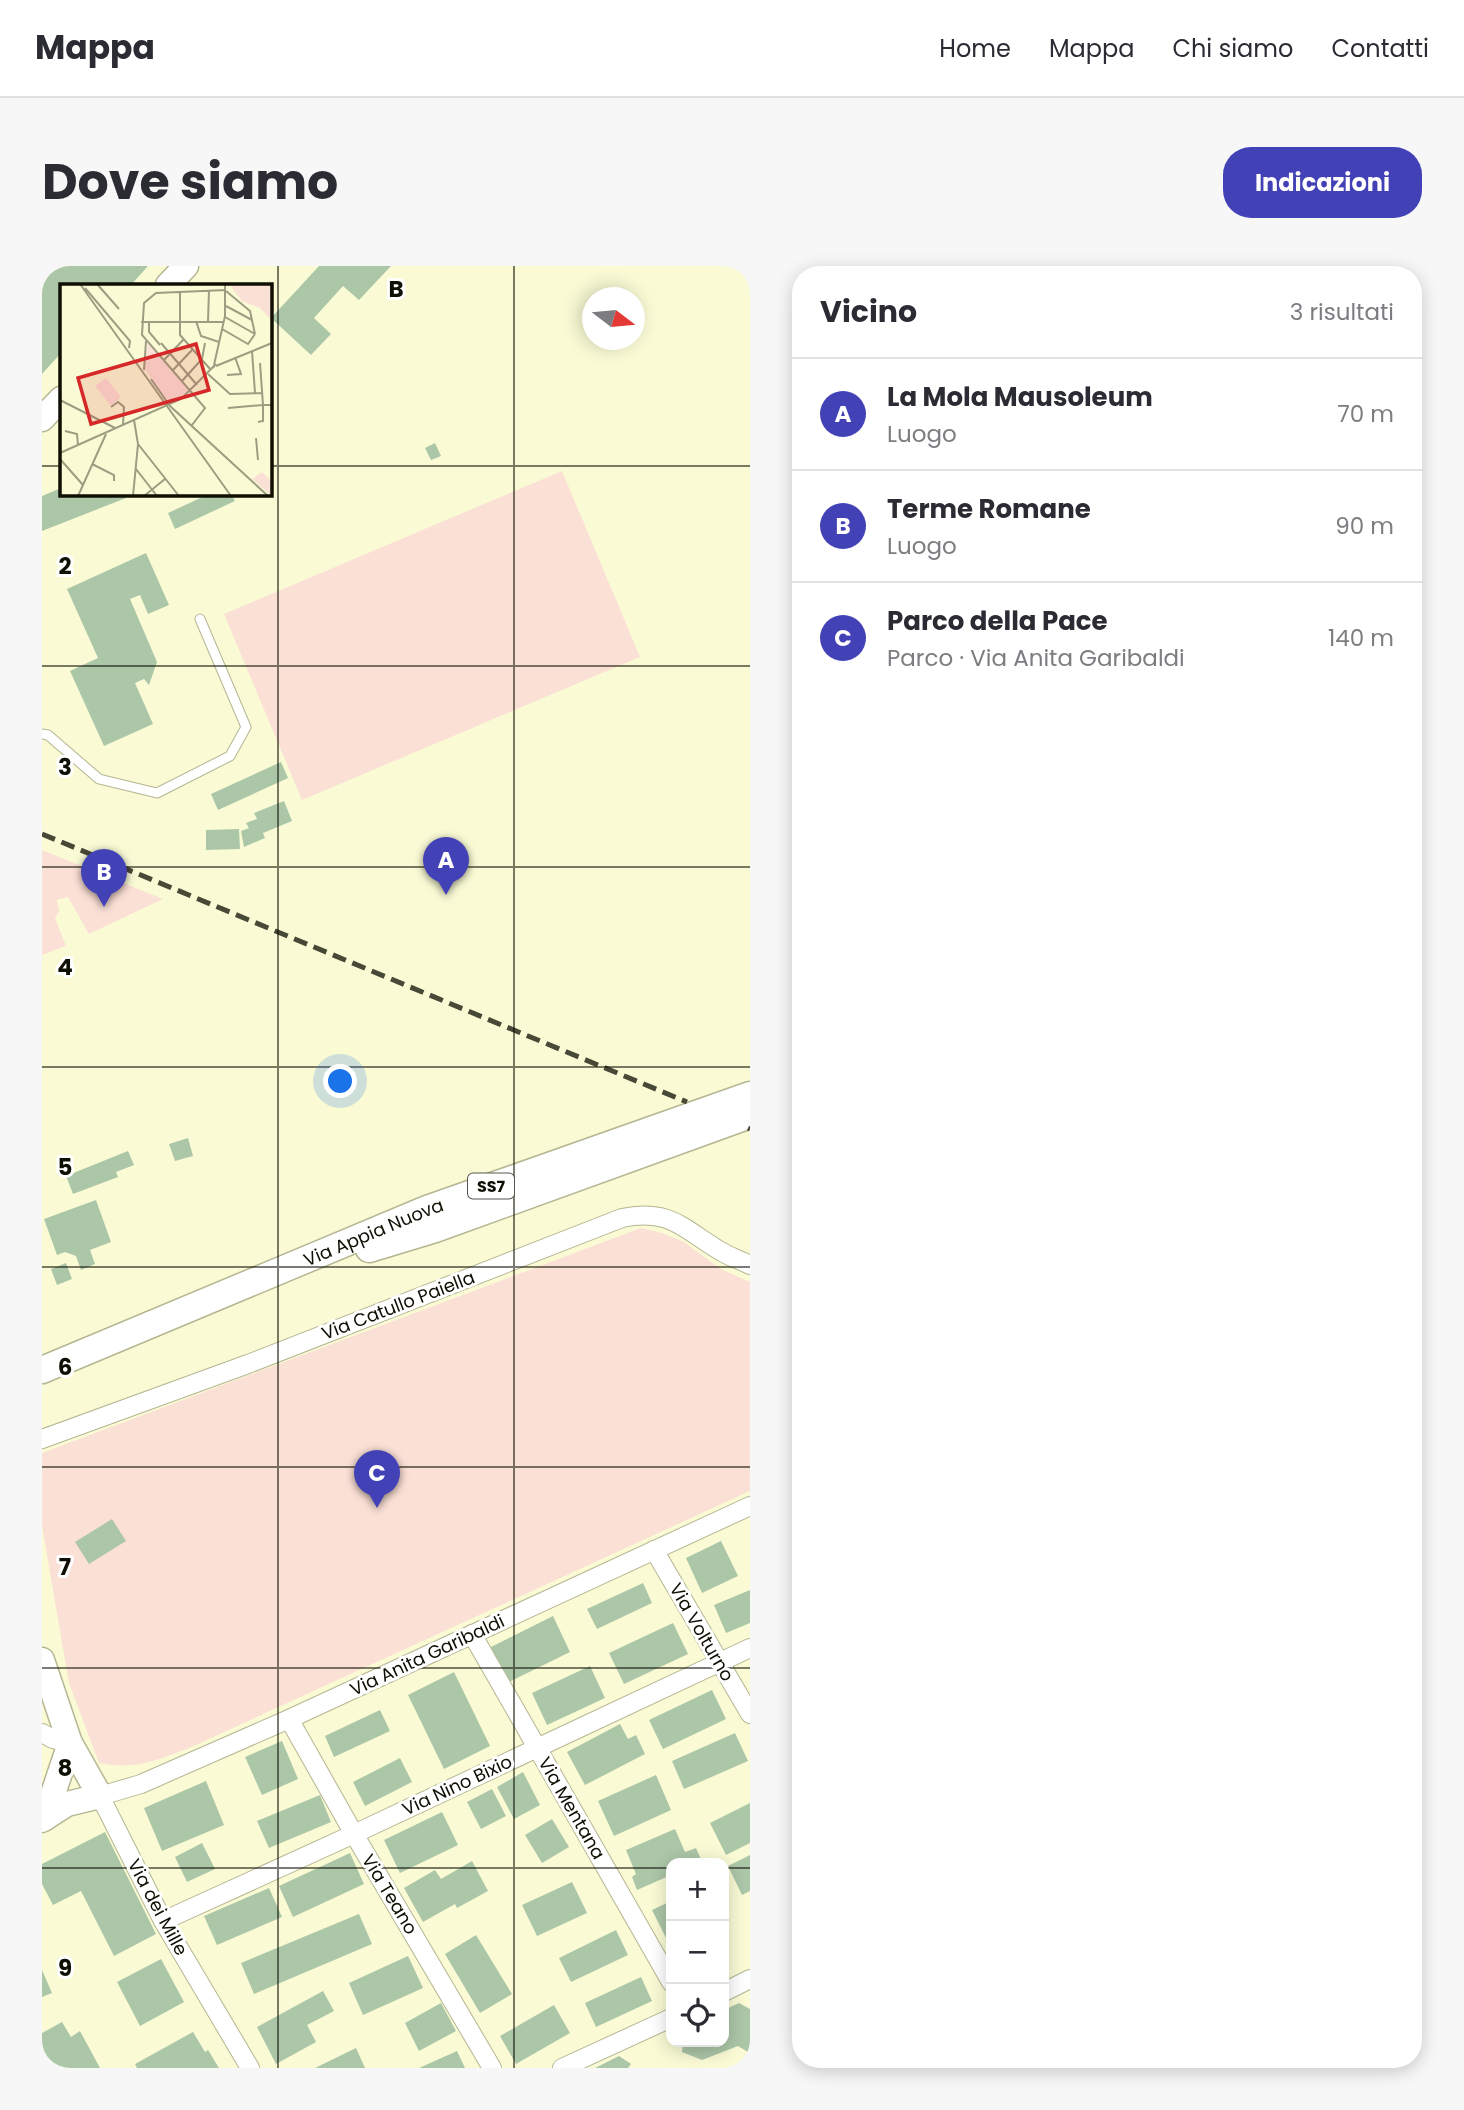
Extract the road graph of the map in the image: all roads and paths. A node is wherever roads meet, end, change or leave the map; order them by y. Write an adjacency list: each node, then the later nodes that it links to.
1 (186, 266): 2 (street)
2 (169, 284)
3 (60, 400): 4 (street)
4 (42, 419)
5 (200, 618): 6 (lane)
6 (42, 734)
7 (750, 1095): 10 (main road, Via Appia Nuova / SS7)
8 (750, 1115): 10 (main road, Via Appia Nuova / SS7)
9 (750, 1265): 12 (street, Via Catullo Paiella)
10 (236, 1289): 11 (main road, Via Appia Nuova / SS7)
11 (42, 1370)
12 (42, 1439)
13 (750, 1506): 14 (street, Via Anita Garibaldi)
14 (654, 1550): 15 (street, Via Anita Garibaldi); 18 (street, Via Volturno)
15 (472, 1634): 20 (street, Via Anita Garibaldi); 23 (street, Via Mentana)
16 (750, 1648): 18 (street, Via Nino Bixio)
17 (42, 1660): 22 (street, Via dei Mille)
18 (720, 1662): 19 (street, Via Volturno); 23 (street, Via Nino Bixio)
19 (750, 1714)
20 (289, 1719): 24 (street, Via Anita Garibaldi); 26 (street, Via Teano)
21 (42, 1733): 22 (street)
22 (70, 1743): 24 (street, Via dei Mille); 25 (street)
23 (537, 1748): 26 (street, Via Nino Bixio); 28 (street, Via Mentana)
24 (100, 1796): 25 (street); 27 (street, Via dei Mille)
25 (43, 1819)
26 (354, 1834): 27 (street, Via Nino Bixio); 33 (street, Via Teano)
27 (163, 1921): 32 (street, Via dei Mille)
28 (666, 1973)
29 (750, 1979): 30 (street)
30 (729, 1990)
31 (666, 2020): 34 (street)
32 (250, 2068)
33 (492, 2068)
34 (562, 2068)

